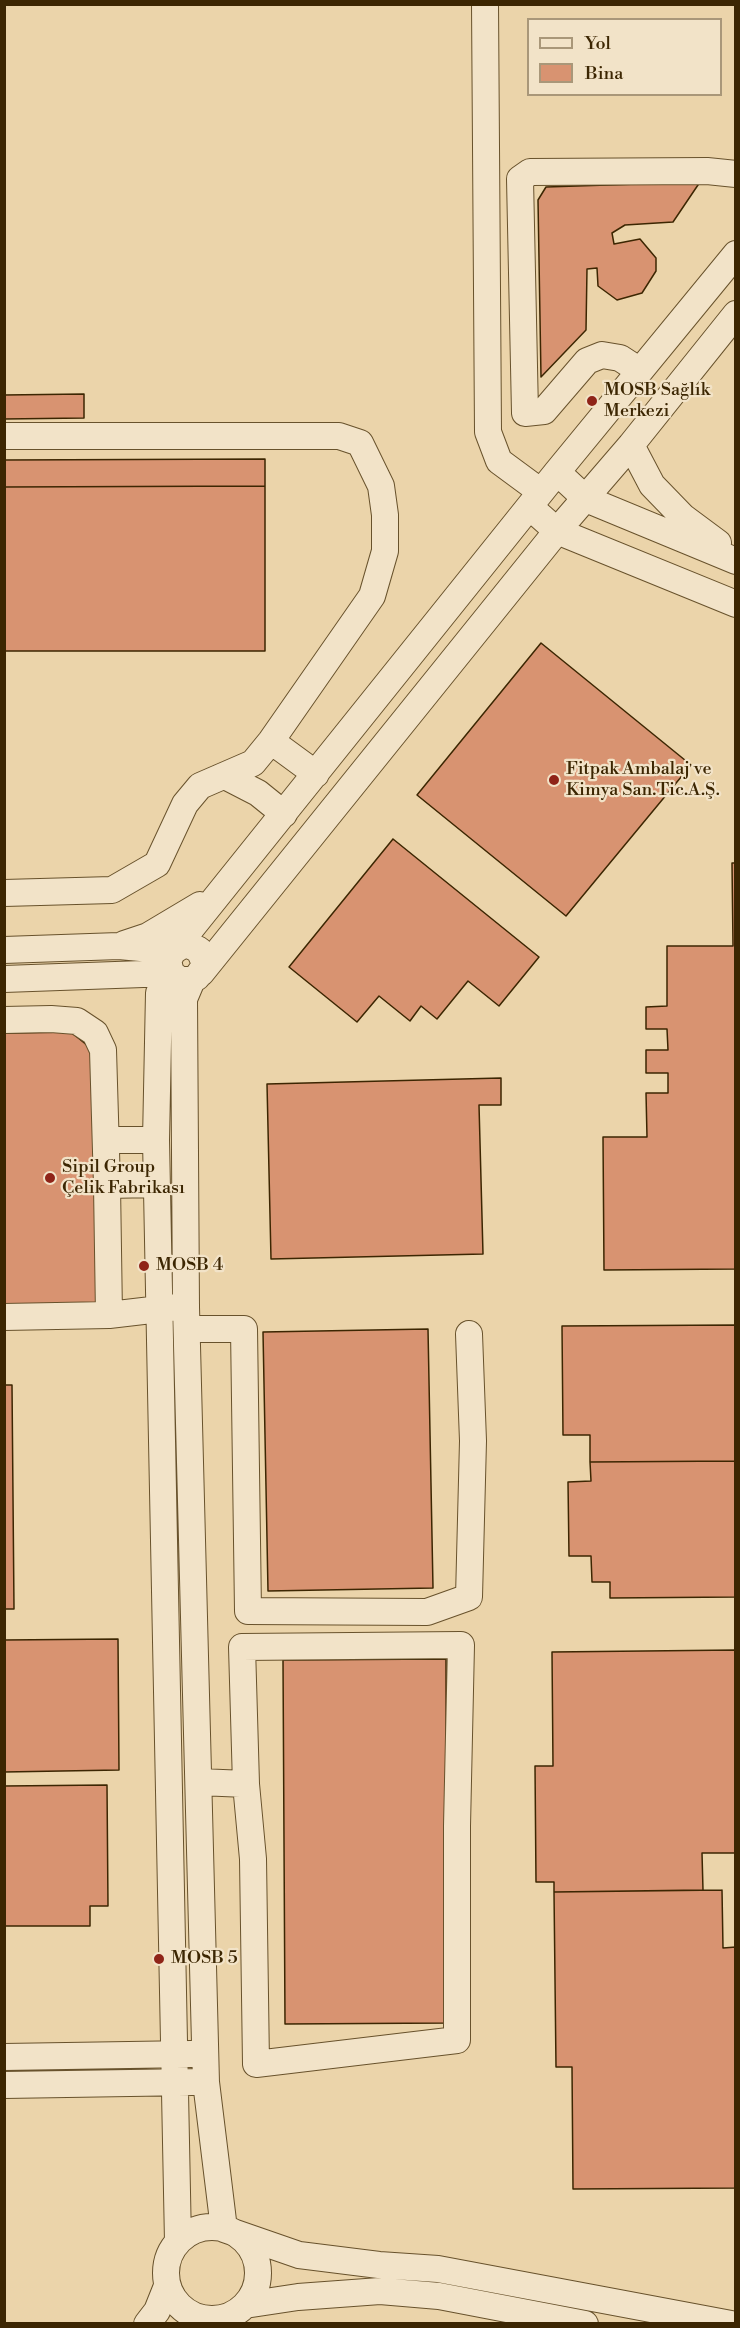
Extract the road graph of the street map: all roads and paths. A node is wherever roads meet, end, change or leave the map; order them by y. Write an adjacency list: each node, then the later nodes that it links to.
1 (485, 4): 9 (street)
2 (735, 174): 5 (street)
3 (735, 254): 5 (street)
4 (735, 314): 7 (street)
5 (640, 371): 8 (street)
6 (4, 436): 15 (street)
7 (631, 445): 10 (street); 12 (street)
8 (557, 472): 9 (street); 10 (street)
9 (536, 499): 11 (street); 16 (street)
10 (586, 499): 11 (street); 13 (street)
11 (557, 531): 14 (street); 23 (street)
12 (735, 555)
13 (735, 561)
14 (735, 604)
15 (271, 741): 16 (street); 17 (street)
16 (316, 774): 18 (street)
17 (225, 776): 18 (street); 20 (street)
18 (284, 814): 19 (street)
19 (220, 891): 21 (street); 23 (street)
20 (4, 893)
21 (119, 946): 22 (street); 23 (street)
22 (4, 950)
23 (184, 969): 24 (street); 27 (street); 35 (street)
24 (101, 977): 25 (street); 27 (street)
25 (4, 979)
26 (4, 1020): 28 (street)
27 (159, 1040): 29 (street)
28 (106, 1140): 29 (street); 31 (street)
29 (156, 1140): 30 (street)
30 (157, 1184): 31 (street); 32 (street)
31 (107, 1185): 33 (street)
32 (161, 1308): 33 (street); 35 (street); 39 (street)
33 (109, 1315): 34 (street)
34 (4, 1317)
35 (187, 1318): 36 (street); 37 (street)
36 (469, 1334)
37 (199, 1782): 38 (street); 40 (street)
38 (246, 1784): 38 (street)
39 (174, 2054): 40 (street); 41 (street); 43 (street)
40 (207, 2055): 42 (street)
41 (4, 2057)
42 (206, 2082): 43 (street); 45 (street)
43 (175, 2083): 44 (street); 46 (street)
44 (4, 2085)
45 (224, 2229): 46 (street); 48 (street); 52 (street)
46 (178, 2242): 47 (street)
47 (167, 2286): 49 (street); 50 (street)
48 (245, 2305): 49 (street); 51 (street)
49 (195, 2322)
50 (147, 2324)
51 (585, 2324)
52 (731, 2324)

